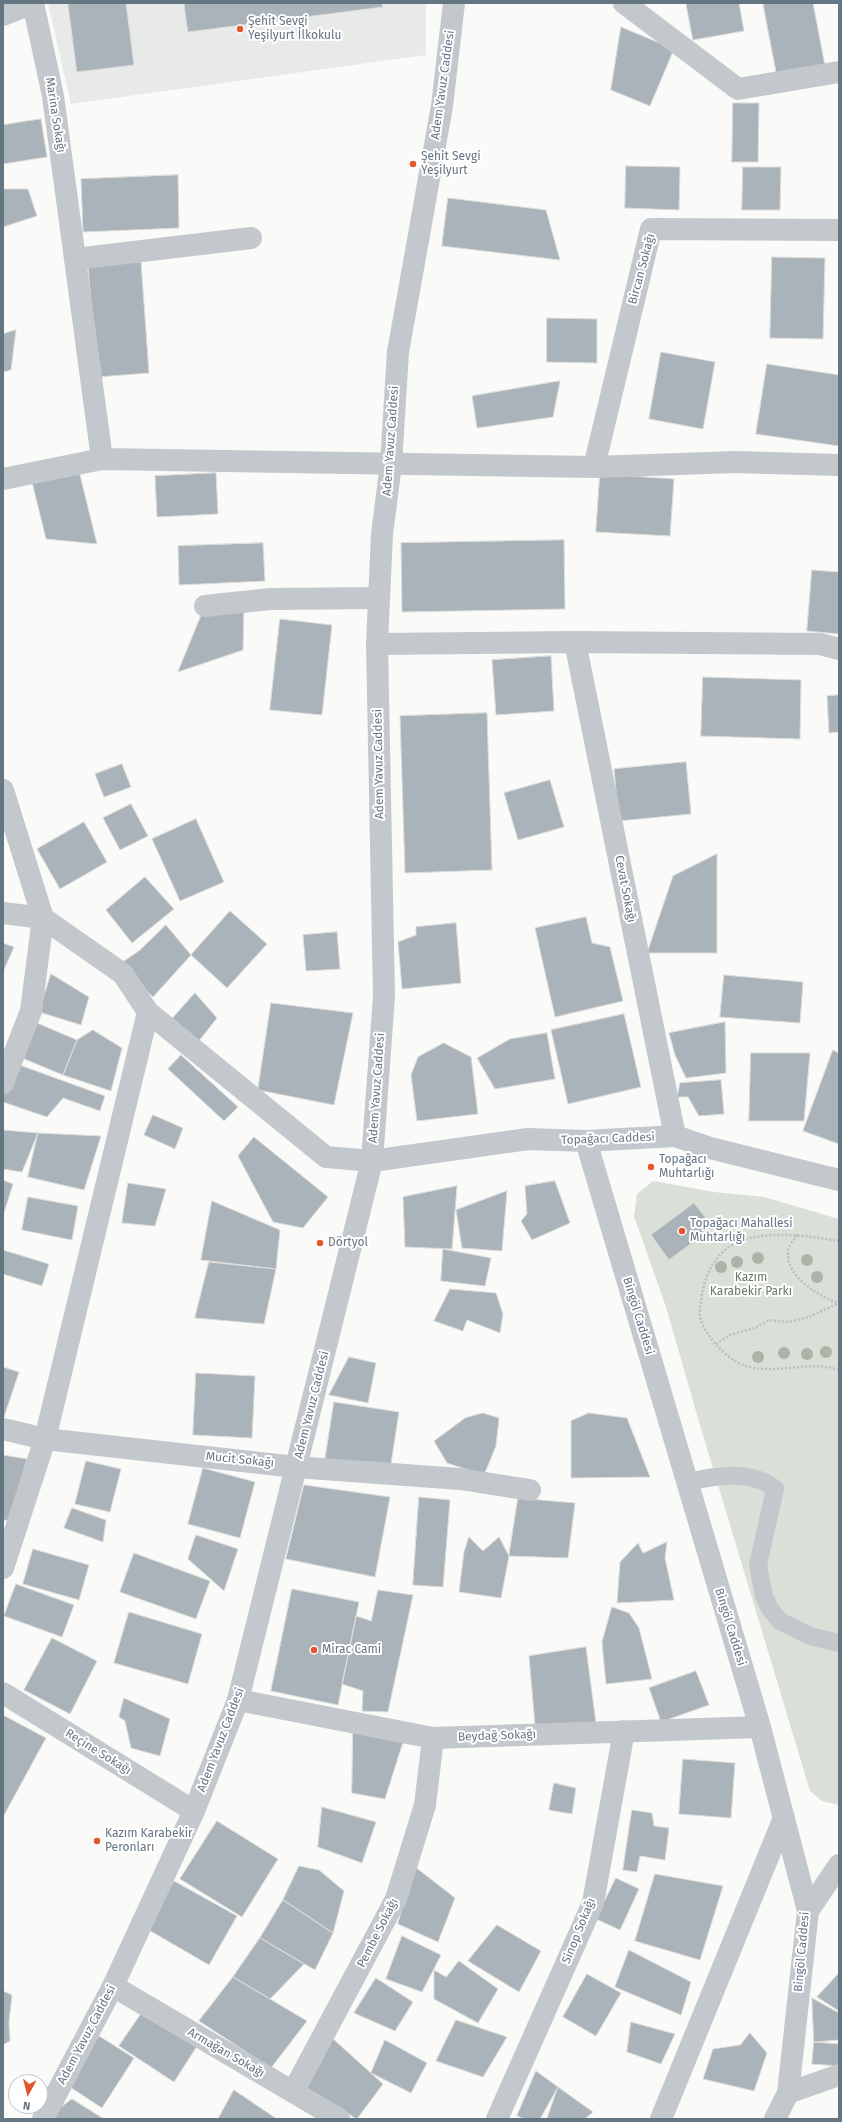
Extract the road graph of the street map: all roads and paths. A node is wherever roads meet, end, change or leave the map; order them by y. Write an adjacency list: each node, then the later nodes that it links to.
1 (454, 3): 9 (street, Adem Yavuz Caddesi)
2 (624, 3): 4 (street)
3 (3, 15): 7 (street, Marina Sokağı)
4 (839, 72)
5 (839, 230): 11 (street, Bircan Sokağı)
6 (251, 238): 7 (street)
7 (75, 259): 8 (street, Marina Sokağı)
8 (102, 459): 9 (street); 12 (street)
9 (392, 464): 11 (street); 13 (street, Adem Yavuz Caddesi)
10 (839, 465): 11 (street)
11 (594, 467)
12 (3, 479)
13 (379, 598): 14 (street); 16 (street, Adem Yavuz Caddesi)
14 (205, 606)
15 (575, 642): 16 (street); 17 (street); 23 (street, Cevat Sokağı)
16 (377, 644): 25 (street, Adem Yavuz Caddesi)
17 (839, 648)
18 (3, 790): 20 (street)
19 (3, 913): 20 (street)
20 (43, 918): 21 (street, Topağacı Caddesi); 22 (street)
21 (148, 1012): 25 (street, Topağacı Caddesi); 33 (street)
22 (3, 1083)
23 (675, 1136): 24 (street, Topağacı Caddesi); 26 (street, Topağacı Caddesi)
24 (586, 1141): 25 (street, Topağacı Caddesi); 35 (street, Bingöl Caddesi)
25 (372, 1161): 34 (street, Adem Yavuz Caddesi)
26 (839, 1180)
27 (797, 1235): 28 (path); 29 (path); 30 (path)
28 (839, 1240)
29 (839, 1303): 30 (path)
30 (716, 1344): 31 (path)
31 (839, 1370)
32 (3, 1429): 33 (street, Mucit Sokağı)
33 (45, 1439): 34 (street, Mucit Sokağı); 37 (street)
34 (296, 1467): 36 (street, Mucit Sokağı); 40 (street, Adem Yavuz Caddesi)
35 (687, 1482): 38 (lane); 41 (street, Bingöl Caddesi)
36 (530, 1490)
37 (3, 1568)
38 (839, 1643)
39 (3, 1692): 44 (street, Reçine Sokağı)
40 (238, 1700): 43 (street, Beydağ Sokağı); 44 (street, Adem Yavuz Caddesi)
41 (760, 1727): 42 (street, Beydağ Sokağı); 45 (street, Bingöl Caddesi)
42 (624, 1731): 43 (street, Beydağ Sokağı); 55 (street, Sinop Sokağı)
43 (433, 1738): 50 (street, Pembe Sokağı)
44 (194, 1811): 48 (street, Adem Yavuz Caddesi)
45 (784, 1818): 47 (street, Bingöl Caddesi); 56 (street)
46 (839, 1865): 47 (street)
47 (808, 1912): 51 (street, Bingöl Caddesi)
48 (113, 1986): 50 (street, Armağan Sokağı); 53 (street, Adem Yavuz Caddesi)
49 (839, 2075): 51 (street)
50 (293, 2092): 52 (street, Armağan Sokağı)
51 (788, 2093): 57 (street, Bingöl Caddesi)
52 (312, 2112): 54 (street, Armağan Sokağı)
53 (43, 2119)
54 (339, 2119)
55 (497, 2119)
56 (660, 2119)
57 (775, 2119)

